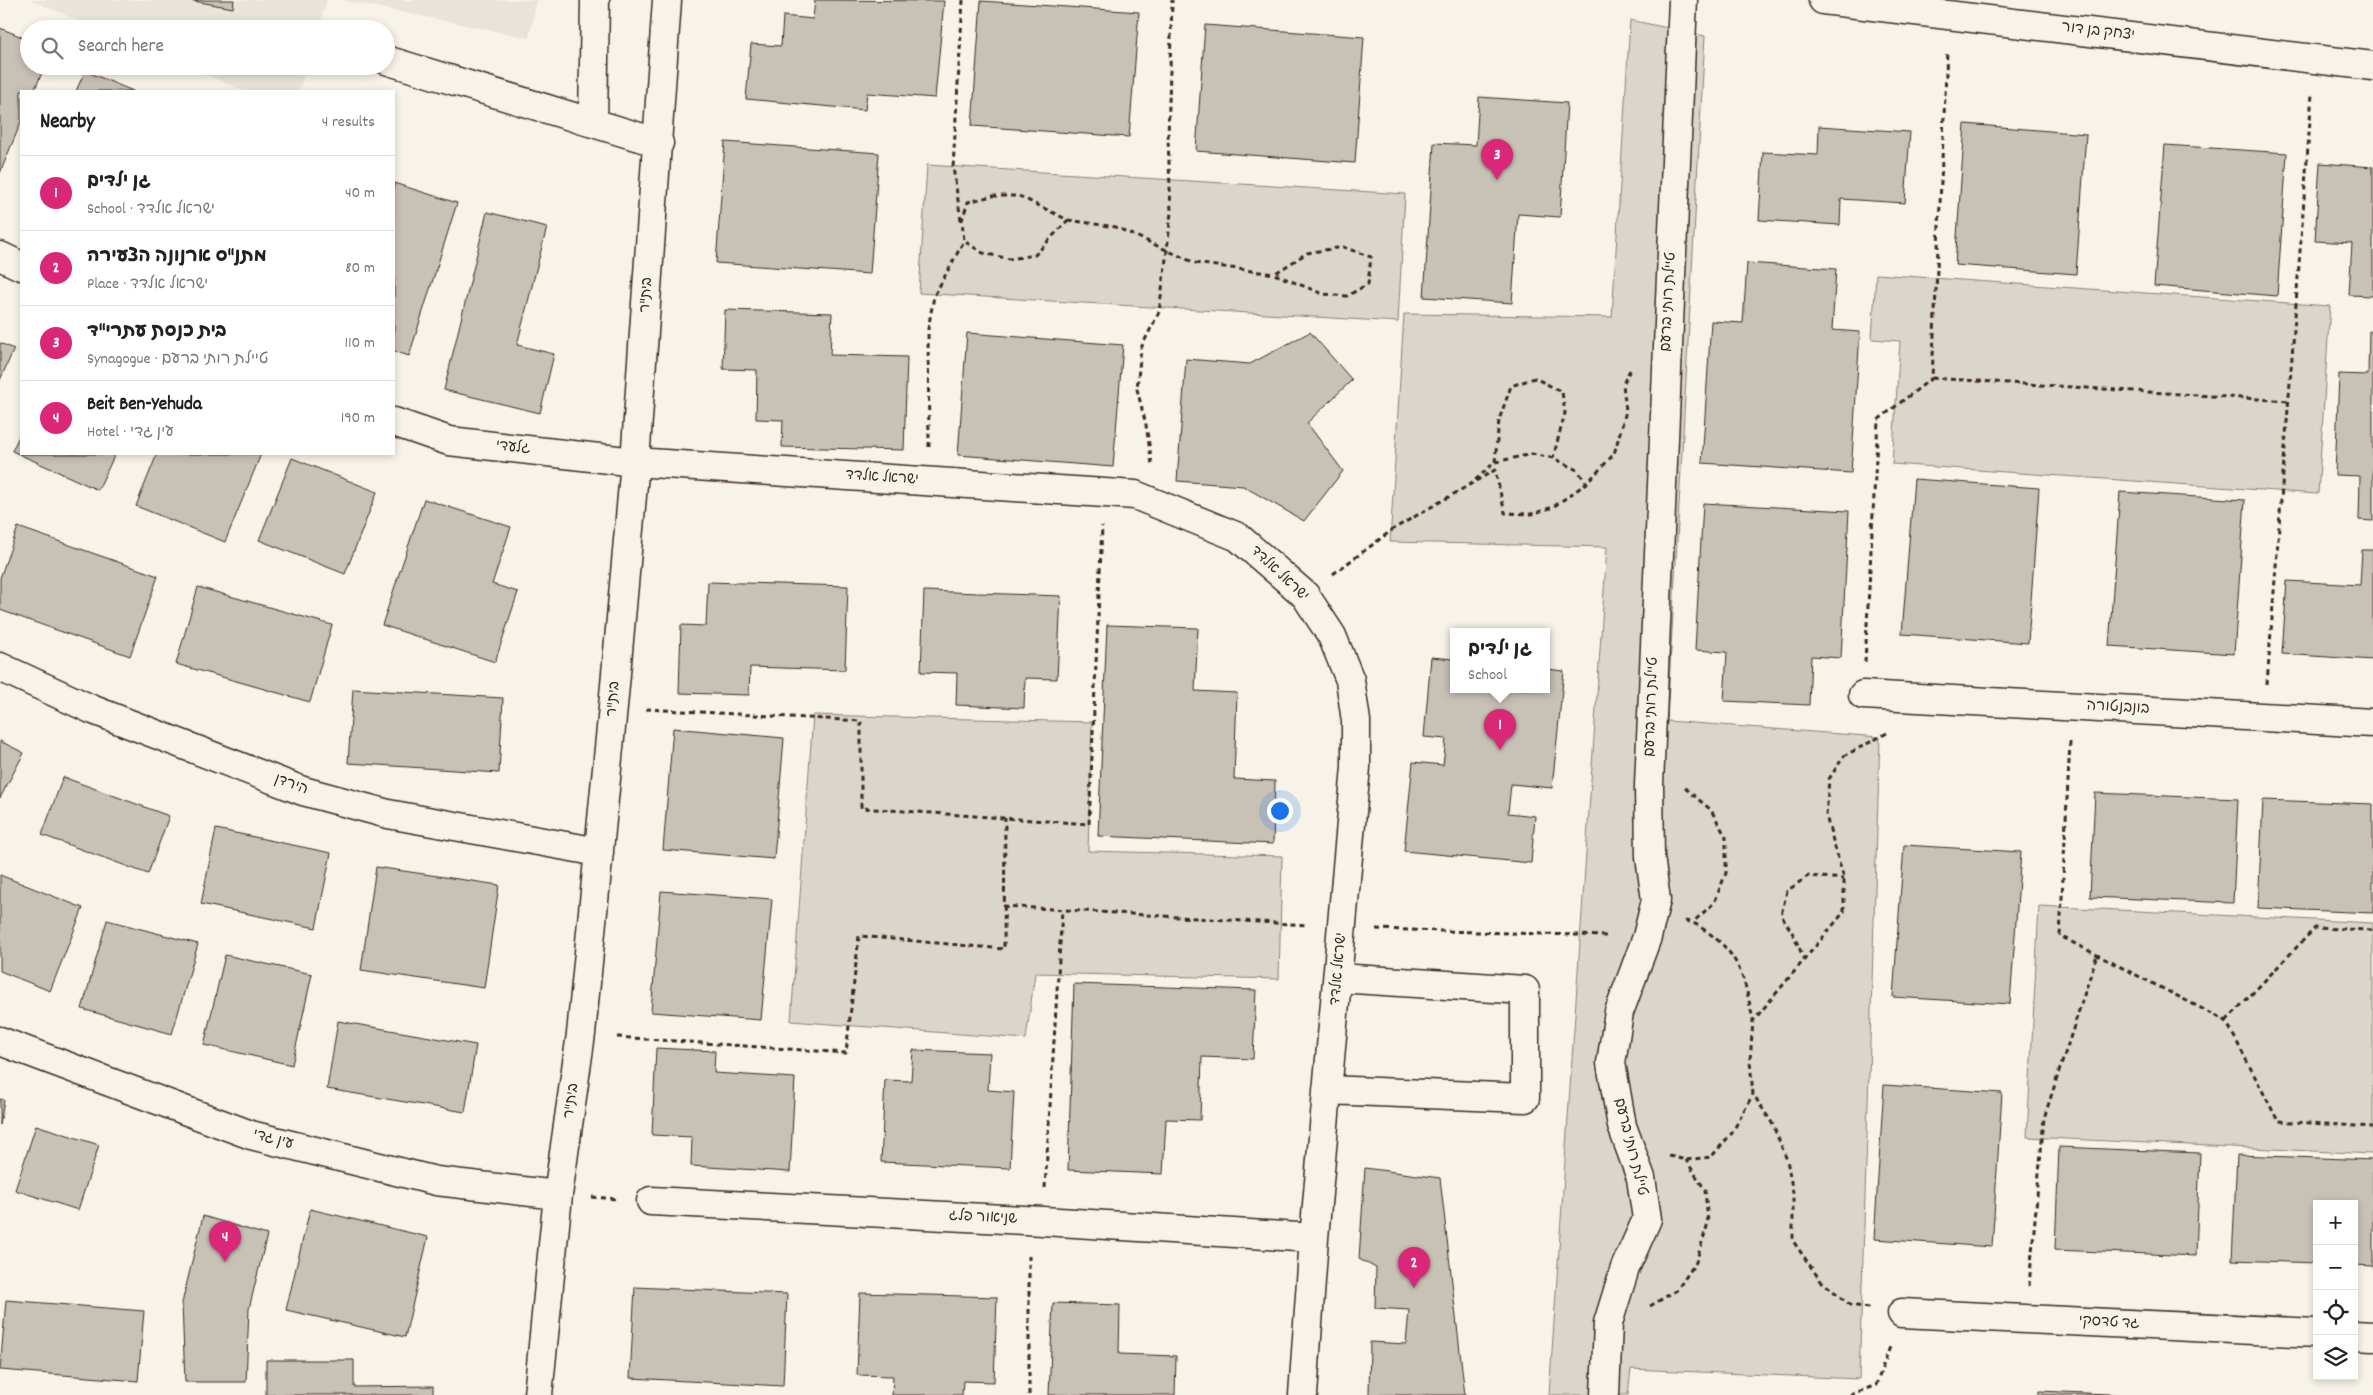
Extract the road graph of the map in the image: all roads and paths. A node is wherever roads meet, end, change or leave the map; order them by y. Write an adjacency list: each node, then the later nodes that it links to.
1 (595, 0): 11 (street)
2 (668, 0): 12 (street, בית"ר)
3 (963, 0): 13 (path)
4 (1172, 0): 16 (path)
5 (1683, 0): 20 (street, טיילת רותי ברעם)
6 (1823, 0): 7 (street, יצחק בן דור)
7 (1949, 14): 8 (street, יצחק בן דור); 21 (path)
8 (2315, 59): 10 (street, יצחק בן דור); 22 (path)
9 (395, 63): 11 (street)
10 (2373, 66)
11 (594, 123): 12 (street)
12 (658, 143): 25 (street, בית"ר)
13 (962, 220): 14 (path); 15 (path)
14 (1068, 220): 15 (path); 16 (path)
15 (964, 241): 27 (path)
16 (1167, 251): 19 (path); 31 (path)
17 (0, 256): 18 (street)
18 (20, 266)
19 (1274, 274): 19 (path)
20 (1667, 348): 28 (path); 40 (street, טיילת רותי ברעם)
21 (1932, 378): 22 (path); 34 (path)
22 (2289, 401): 37 (path)
23 (395, 422): 25 (street, גלעדי)
24 (1553, 458): 26 (path); 26 (path); 28 (path)
25 (635, 462): 27 (street, ישראל אלדד); 36 (street, בית"ר)
26 (1495, 462): 29 (path)
27 (929, 481): 30 (street, ישראל אלדד)
28 (1588, 483): 29 (path)
29 (1471, 484): 32 (path)
30 (1104, 494): 31 (street, ישראל אלדד); 41 (path)
31 (1135, 495): 32 (street, ישראל אלדד)
32 (1305, 595): 47 (street, ישראל אלדד)
33 (0, 667): 42 (street, הירדן)
34 (1863, 695): 35 (street, בונבנטורה)
35 (1914, 697): 37 (street, בונבנטורה); 43 (path)
36 (613, 707): 41 (path); 42 (street, בית"ר)
37 (2264, 716): 38 (street, בונבנטורה)
38 (2373, 723)
39 (2069, 755): 50 (path)
40 (1648, 785): 46 (path); 48 (street, טיילת רותי ברעם)
41 (1004, 818): 44 (path)
42 (599, 852): 55 (street, בית"ר)
43 (1844, 879): 51 (path); 51 (path)
44 (1003, 906): 45 (path); 55 (path)
45 (1062, 910): 47 (path); 64 (path)
46 (1693, 922): 48 (path); 53 (path)
47 (1343, 928): 48 (path); 52 (street, ישראל אלדד)
48 (1649, 929): 60 (street, טיילת רותי ברעם)
49 (2373, 930): 54 (path)
50 (2098, 955): 54 (path); 66 (path)
51 (1805, 961): 53 (path)
52 (1338, 978): 57 (street, ישראל אלדד); 57 (street)
53 (1753, 1021): 58 (path)
54 (2226, 1021): 59 (path)
55 (581, 1034): 62 (street, בית"ר)
56 (0, 1041): 62 (street, עין גדי)
57 (1327, 1090): 65 (street, ישראל אלדד)
58 (1753, 1094): 61 (path); 67 (path)
59 (2373, 1127)
60 (1628, 1143): 61 (path); 68 (street, טיילת רותי ברעם)
61 (1686, 1160): 68 (path)
62 (558, 1195): 63 (path); 72 (street, בית"ר)
63 (651, 1201): 64 (street, שניאור פלג)
64 (1036, 1220): 65 (street, שניאור פלג); 73 (path)
65 (1314, 1238): 74 (street, ישראל אלדד)
66 (2030, 1276)
67 (1902, 1313): 69 (street, גד טדסקי); 76 (path)
68 (1608, 1323): 75 (street, טיילת רותי ברעם)
69 (2313, 1333)
70 (2358, 1335): 71 (street)
71 (2373, 1336)
72 (538, 1395)
73 (1028, 1395)
74 (1303, 1395)
75 (1605, 1395)
76 (1850, 1395)

